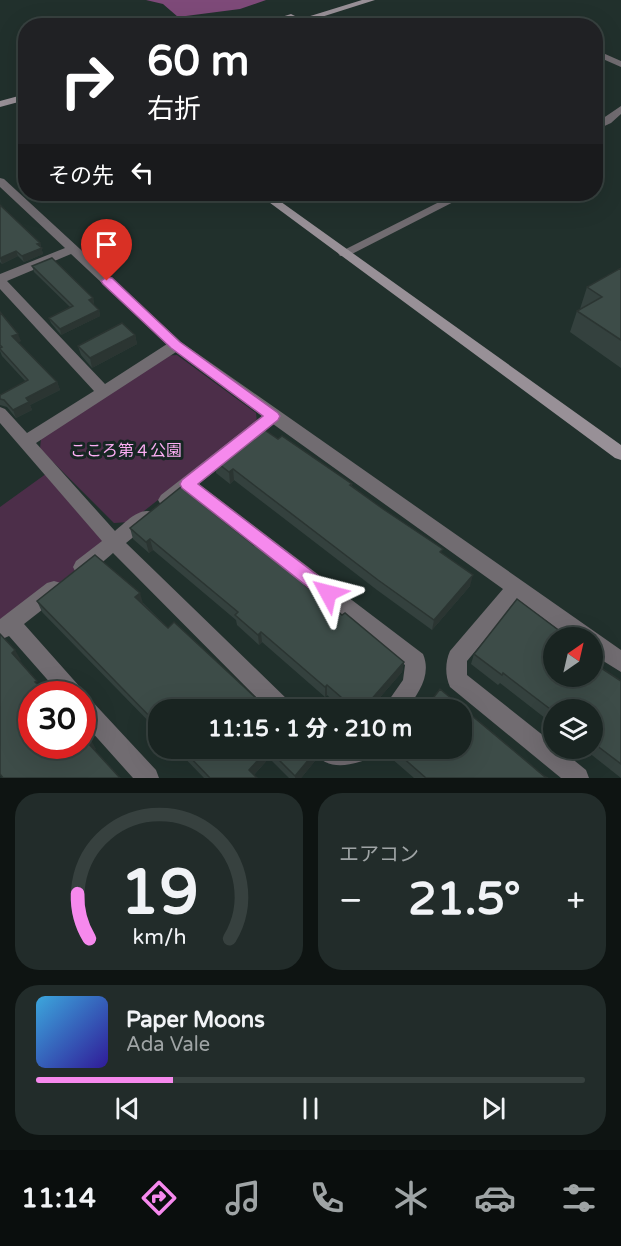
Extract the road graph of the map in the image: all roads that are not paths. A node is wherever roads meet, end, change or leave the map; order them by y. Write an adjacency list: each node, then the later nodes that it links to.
1 (345, 0): 3 (street)
2 (371, 0): 4 (street)
3 (284, 18)
4 (309, 18)
5 (603, 56): 6 (street)
6 (621, 64)
7 (18, 93): 8 (street)
8 (0, 98)
9 (18, 100): 10 (street)
10 (0, 104)
11 (621, 109): 12 (street)
12 (607, 121): 13 (street); 14 (street)
13 (603, 123)
14 (618, 126)
15 (0, 181): 16 (street)
16 (18, 198)
17 (21, 201): 20 (street)
18 (273, 201): 21 (street)
19 (449, 201): 21 (street)
20 (73, 249): 22 (street); 23 (street)
21 (344, 253): 28 (street)
22 (0, 280): 24 (street)
23 (176, 345): 24 (street); 25 (street)
24 (103, 391): 27 (street)
25 (273, 416): 29 (street); 31 (street)
26 (3, 422): 27 (street)
27 (25, 442): 30 (street)
28 (621, 454)
29 (187, 484): 30 (street); 38 (street)
30 (113, 542): 32 (street); 37 (street)
31 (516, 588): 33 (street); 41 (street)
32 (5, 627): 36 (street)
33 (571, 627)
34 (603, 650): 35 (street)
35 (621, 662)
36 (60, 681)
37 (273, 699)
38 (401, 699)
39 (96, 720): 40 (street)
40 (148, 778)
41 (578, 778)

